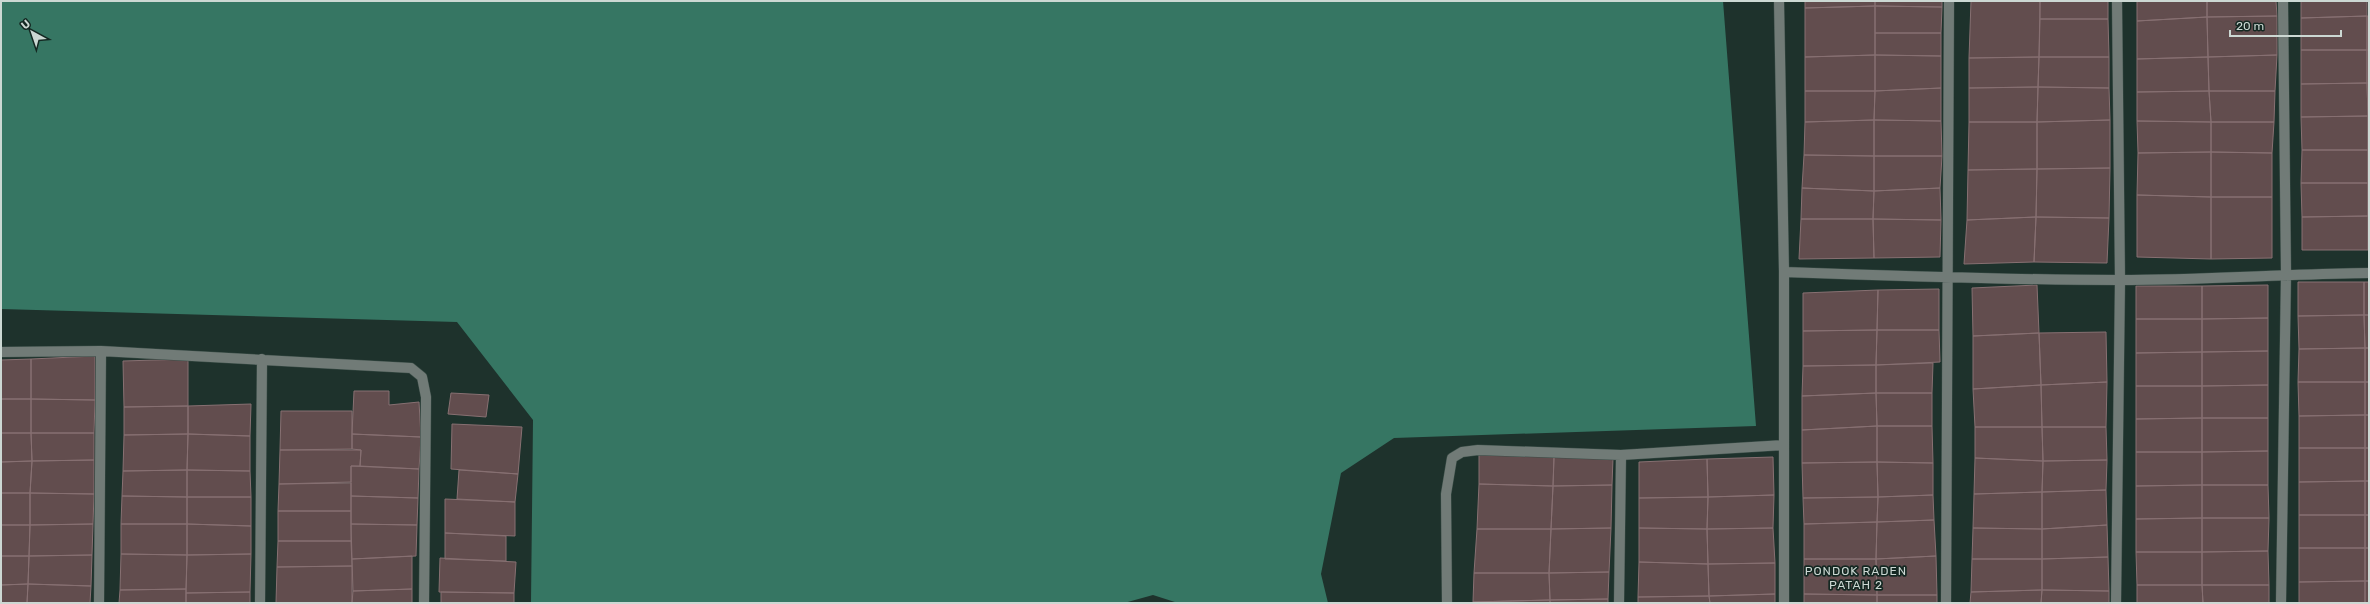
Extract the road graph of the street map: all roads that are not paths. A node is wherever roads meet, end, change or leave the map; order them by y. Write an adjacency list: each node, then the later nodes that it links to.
1 (1780, 1): 5 (street)
2 (1949, 1): 8 (street)
3 (2118, 1): 9 (street)
4 (2283, 1): 7 (street)
5 (1784, 272): 8 (street); 13 (street)
6 (2369, 273): 7 (street)
7 (2286, 274): 9 (street); 23 (street)
8 (1946, 278): 9 (street); 21 (street)
9 (2120, 280): 22 (street)
10 (101, 351): 11 (street); 12 (street); 15 (street)
11 (1, 352)
12 (262, 359): 16 (street); 17 (street)
13 (1783, 444): 14 (street); 20 (street)
14 (1621, 455): 18 (street); 19 (street)
15 (99, 603)
16 (260, 603)
17 (424, 603)
18 (1447, 603)
19 (1619, 603)
20 (1784, 603)
21 (1946, 603)
22 (2116, 603)
23 (2281, 603)

